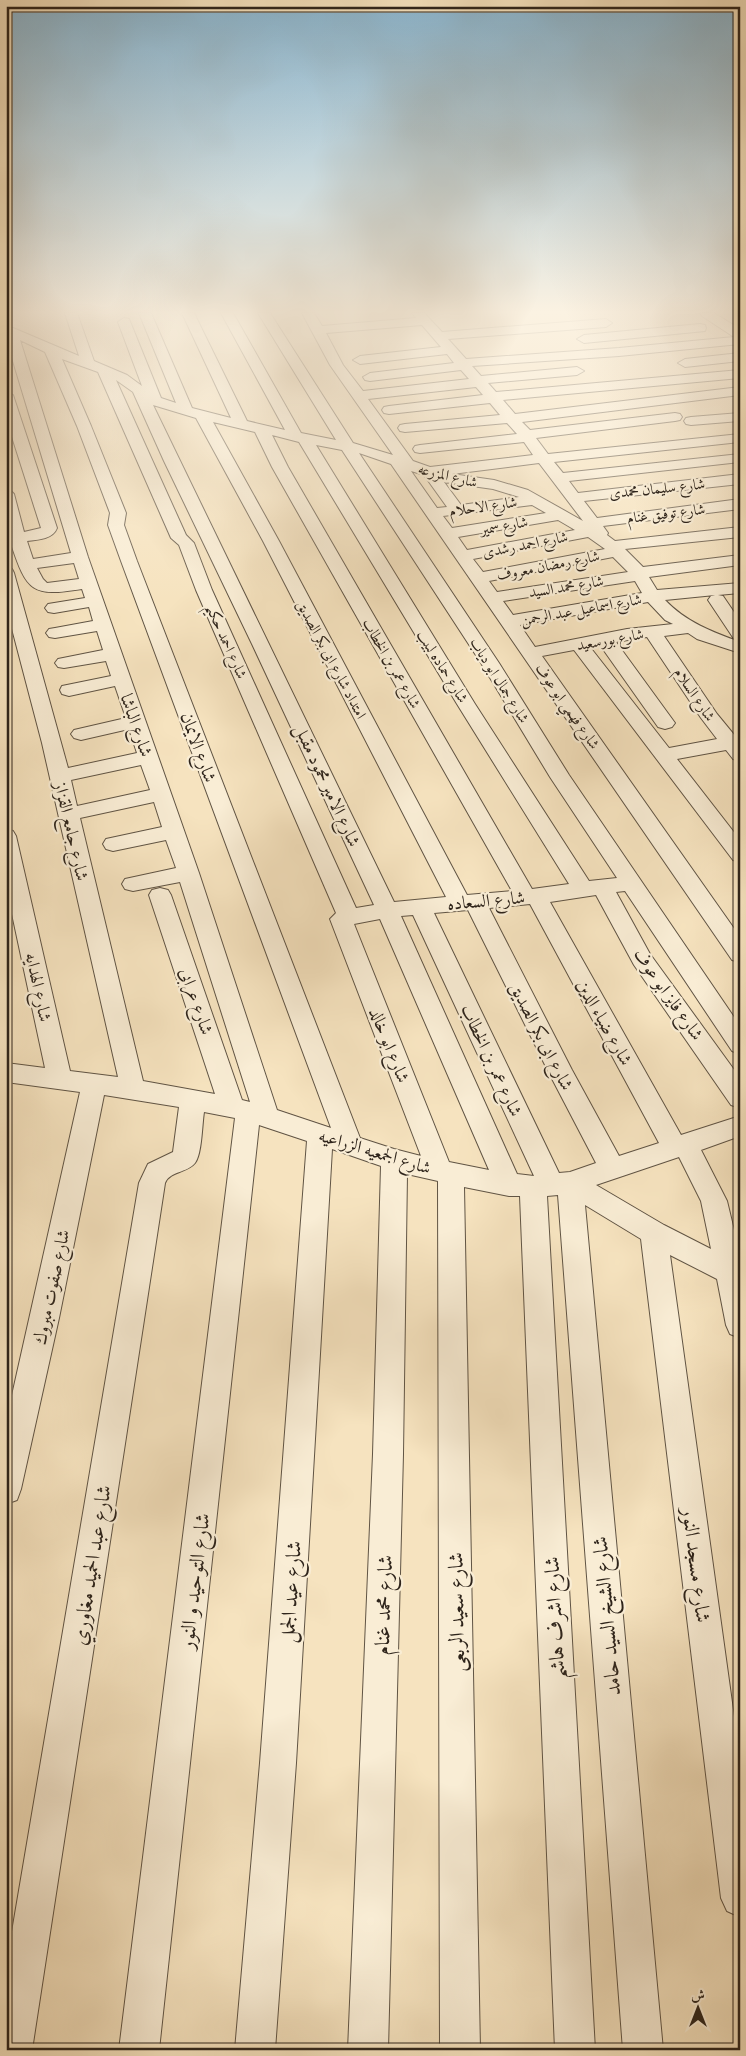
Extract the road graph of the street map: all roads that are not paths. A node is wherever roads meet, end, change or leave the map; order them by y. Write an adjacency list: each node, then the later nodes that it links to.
1 (11, 409): 49 (street)
2 (34, 409): 52 (street, شارع الباشا)
3 (77, 409): 115 (street, شارع الايمان)
4 (117, 409): 101 (street, شارع احمد حكيم)
5 (152, 409): 100 (street, شارع الامير محمود مقبل)
6 (183, 409): 17 (street, شارع المزرعه)
7 (192, 409): 17 (street, امتداد شارع ابى بكر الصديق)
8 (234, 409): 21 (street)
9 (284, 409): 28 (street, شارع حماده لبيب)
10 (324, 409): 32 (street, شارع جمال ابو دياب)
11 (367, 409): 36 (street, شارع فهمي ابو عوف)
12 (397, 409): 16 (street)
13 (503, 409): 20 (street)
14 (588, 409): 20 (street)
15 (725, 409): 19 (street)
16 (389, 410)
17 (194, 413): 21 (street, شارع المزرعه); 98 (street, امتداد شارع ابى بكر الصديق)
18 (696, 416): 19 (street)
19 (736, 417)
20 (511, 418): 23 (street); 27 (street)
21 (242, 425): 24 (street, شارع المزرعه)
22 (595, 427): 25 (street); 26 (street); 30 (street)
23 (405, 428)
24 (261, 429): 28 (street, شارع المزرعه); 97 (street, شارع عمر بن الخطاب)
25 (564, 431): 27 (street); 31 (street)
26 (677, 433)
27 (526, 436): 33 (street); 35 (street)
28 (301, 438): 32 (street, شارع المزرعه); 95 (street, شارع حماده لبيب)
29 (740, 438): 35 (street)
30 (604, 439)
31 (574, 442)
32 (347, 446): 36 (street, شارع المزرعه); 93 (street, شارع جمال ابو دياب)
33 (420, 449)
34 (740, 458): 39 (street)
35 (545, 459): 37 (street); 39 (street)
36 (402, 462): 37 (street, شارع المزرعه); 44 (street, شارع فهمي ابو عوف)
37 (429, 472): 39 (street, شارع المزرعه); 43 (street)
38 (740, 480): 41 (street, شارع سليمان محمدى)
39 (547, 486): 41 (street); 43 (street, شارع الاحلام); 45 (street)
40 (6, 494): 49 (street)
41 (574, 498): 46 (street)
42 (740, 504): 46 (street, شارع توفيق غنام)
43 (457, 510): 44 (street, شارع الاحلام)
44 (432, 513): 48 (street, شارع فهمي ابو عوف)
45 (560, 515): 46 (street); 48 (street, شارع سمير)
46 (590, 527): 50 (street); 51 (street, شارع احمد رشدى)
47 (740, 532): 50 (street, شارع رمضان معروف)
48 (447, 534): 51 (street, شارع فهمي ابو عوف)
49 (13, 539): 54 (street)
50 (611, 546): 56 (street); 57 (street, شارع رمضان معروف)
51 (462, 556): 57 (street, شارع فهمي ابو عوف)
52 (80, 557): 54 (street); 58 (street, شارع الباشا)
53 (740, 560): 56 (street, شارع محمد السيد)
54 (26, 564): 58 (street)
55 (6, 573): 85 (street, شارع جامع القزاز)
56 (640, 574): 60 (street); 61 (street, شارع محمد السيد)
57 (478, 578): 61 (street, شارع فهمي ابو عوف)
58 (89, 583): 63 (street, شارع الباشا)
59 (740, 588): 60 (street, شارع اسماعيل عبد الرحمن)
60 (652, 596): 65 (street, شارع اسماعيل عبد الرحمن); 67 (street)
61 (492, 598): 65 (street, شارع فهمي ابو عوف)
62 (717, 600): 70 (street)
63 (95, 601): 64 (street); 66 (street, شارع الباشا)
64 (54, 608)
65 (510, 621): 74 (street, شارع فهمي ابو عوف)
66 (103, 625): 69 (street); 75 (street, شارع الباشا)
67 (688, 628): 68 (street, شارع بورسعيد); 73 (street)
68 (652, 631): 71 (street, شارع بورسعيد); 82 (street, شارع السلام)
69 (55, 633)
70 (740, 635)
71 (604, 638): 72 (street, شارع بورسعيد); 80 (street)
72 (579, 644): 74 (street, شارع بورسعيد); 83 (street)
73 (740, 648)
74 (531, 653): 104 (street, شارع فهمي ابو عوف)
75 (113, 654): 76 (street); 77 (street, شارع الباشا)
76 (64, 664)
77 (124, 686): 78 (street); 79 (street, شارع الباشا)
78 (77, 695)
79 (136, 722): 81 (street); 84 (street, شارع الباشا)
80 (665, 723)
81 (81, 734)
82 (735, 749): 83 (street)
83 (664, 755): 91 (street)
84 (148, 758): 85 (street); 86 (street, شارع الباشا)
85 (60, 776): 87 (street, شارع جامع القزاز)
86 (161, 794): 87 (street); 88 (street, شارع الباشا)
87 (68, 814): 109 (street, شارع جامع القزاز)
88 (174, 832): 90 (street); 92 (street, شارع الباشا)
89 (6, 836): 107 (street, شارع الهدايه)
90 (113, 844)
91 (740, 855)
92 (188, 873): 94 (street); 102 (street, شارع الباشا)
93 (631, 883): 95 (street, شارع السعاده); 105 (street, شارع جمال ابو دياب)
94 (133, 884)
95 (593, 889): 97 (street, شارع السعاده); 110 (street, شارع فايز ابو عوف)
96 (160, 895): 103 (street, شارع عرابى)
97 (531, 896): 98 (street, شارع السعاده); 116 (street, شارع ضياء الدين)
98 (468, 903): 99 (street, شارع السعاده); 118 (street, شارع ابى بكر الصديق)
99 (420, 906): 100 (street, شارع السعاده); 120 (street, شارع عمر بن الخطاب)
100 (387, 910): 101 (street, شارع السعاده); 120 (street, شارع الامير محمود مقبل)
101 (345, 917): 119 (street, شارع ابو خالد)
102 (210, 939): 103 (street); 112 (street, شارع الباشا)
103 (178, 944): 112 (street, شارع عرابى)
104 (740, 954)
105 (740, 1045)
106 (7, 1074): 107 (street, شارع الجمعيه الزراعيه)
107 (60, 1079): 108 (street, شارع الجمعيه الزراعيه)
108 (94, 1085): 109 (street, شارع الجمعيه الزراعيه); 124 (street, شارع صفوت مبروك)
109 (133, 1089): 111 (street, شارع الجمعيه الزراعيه)
110 (740, 1098)
111 (194, 1099): 112 (street, شارع الجمعيه الزراعيه); 126 (street, شارع عبد الحميد مغاوري)
112 (249, 1112): 114 (street, شارع الجمعيه الزراعيه); 127 (street, شارع التوحيد و النور)
113 (740, 1126): 116 (street)
114 (320, 1134): 115 (street, شارع الجمعيه الزراعيه); 128 (street, شارع عيد الجمل)
115 (350, 1146): 117 (street, شارع الجمعيه الزراعيه)
116 (680, 1146): 118 (street); 122 (street, شارع ضياء الدين)
117 (394, 1160): 119 (street, شارع الجمعيه الزراعيه); 129 (street, شارع محمد غنام)
118 (612, 1168): 120 (street)
119 (446, 1172): 120 (street, شارع الجمعيه الزراعيه); 130 (street, شارع سعيد الربعى)
120 (541, 1185): 121 (street); 131 (street, شارع اشرف هاشم); 132 (street, شارع الشيخ السيد حامد)
121 (654, 1233): 122 (street); 125 (street, شارع مسجد النور)
122 (735, 1275): 123 (street, شارع ضياء الدين)
123 (740, 1325)
124 (6, 1489)
125 (740, 1898)
126 (12, 2050)
127 (139, 2050)
128 (255, 2050)
129 (368, 2050)
130 (460, 2050)
131 (575, 2050)
132 (643, 2050)

